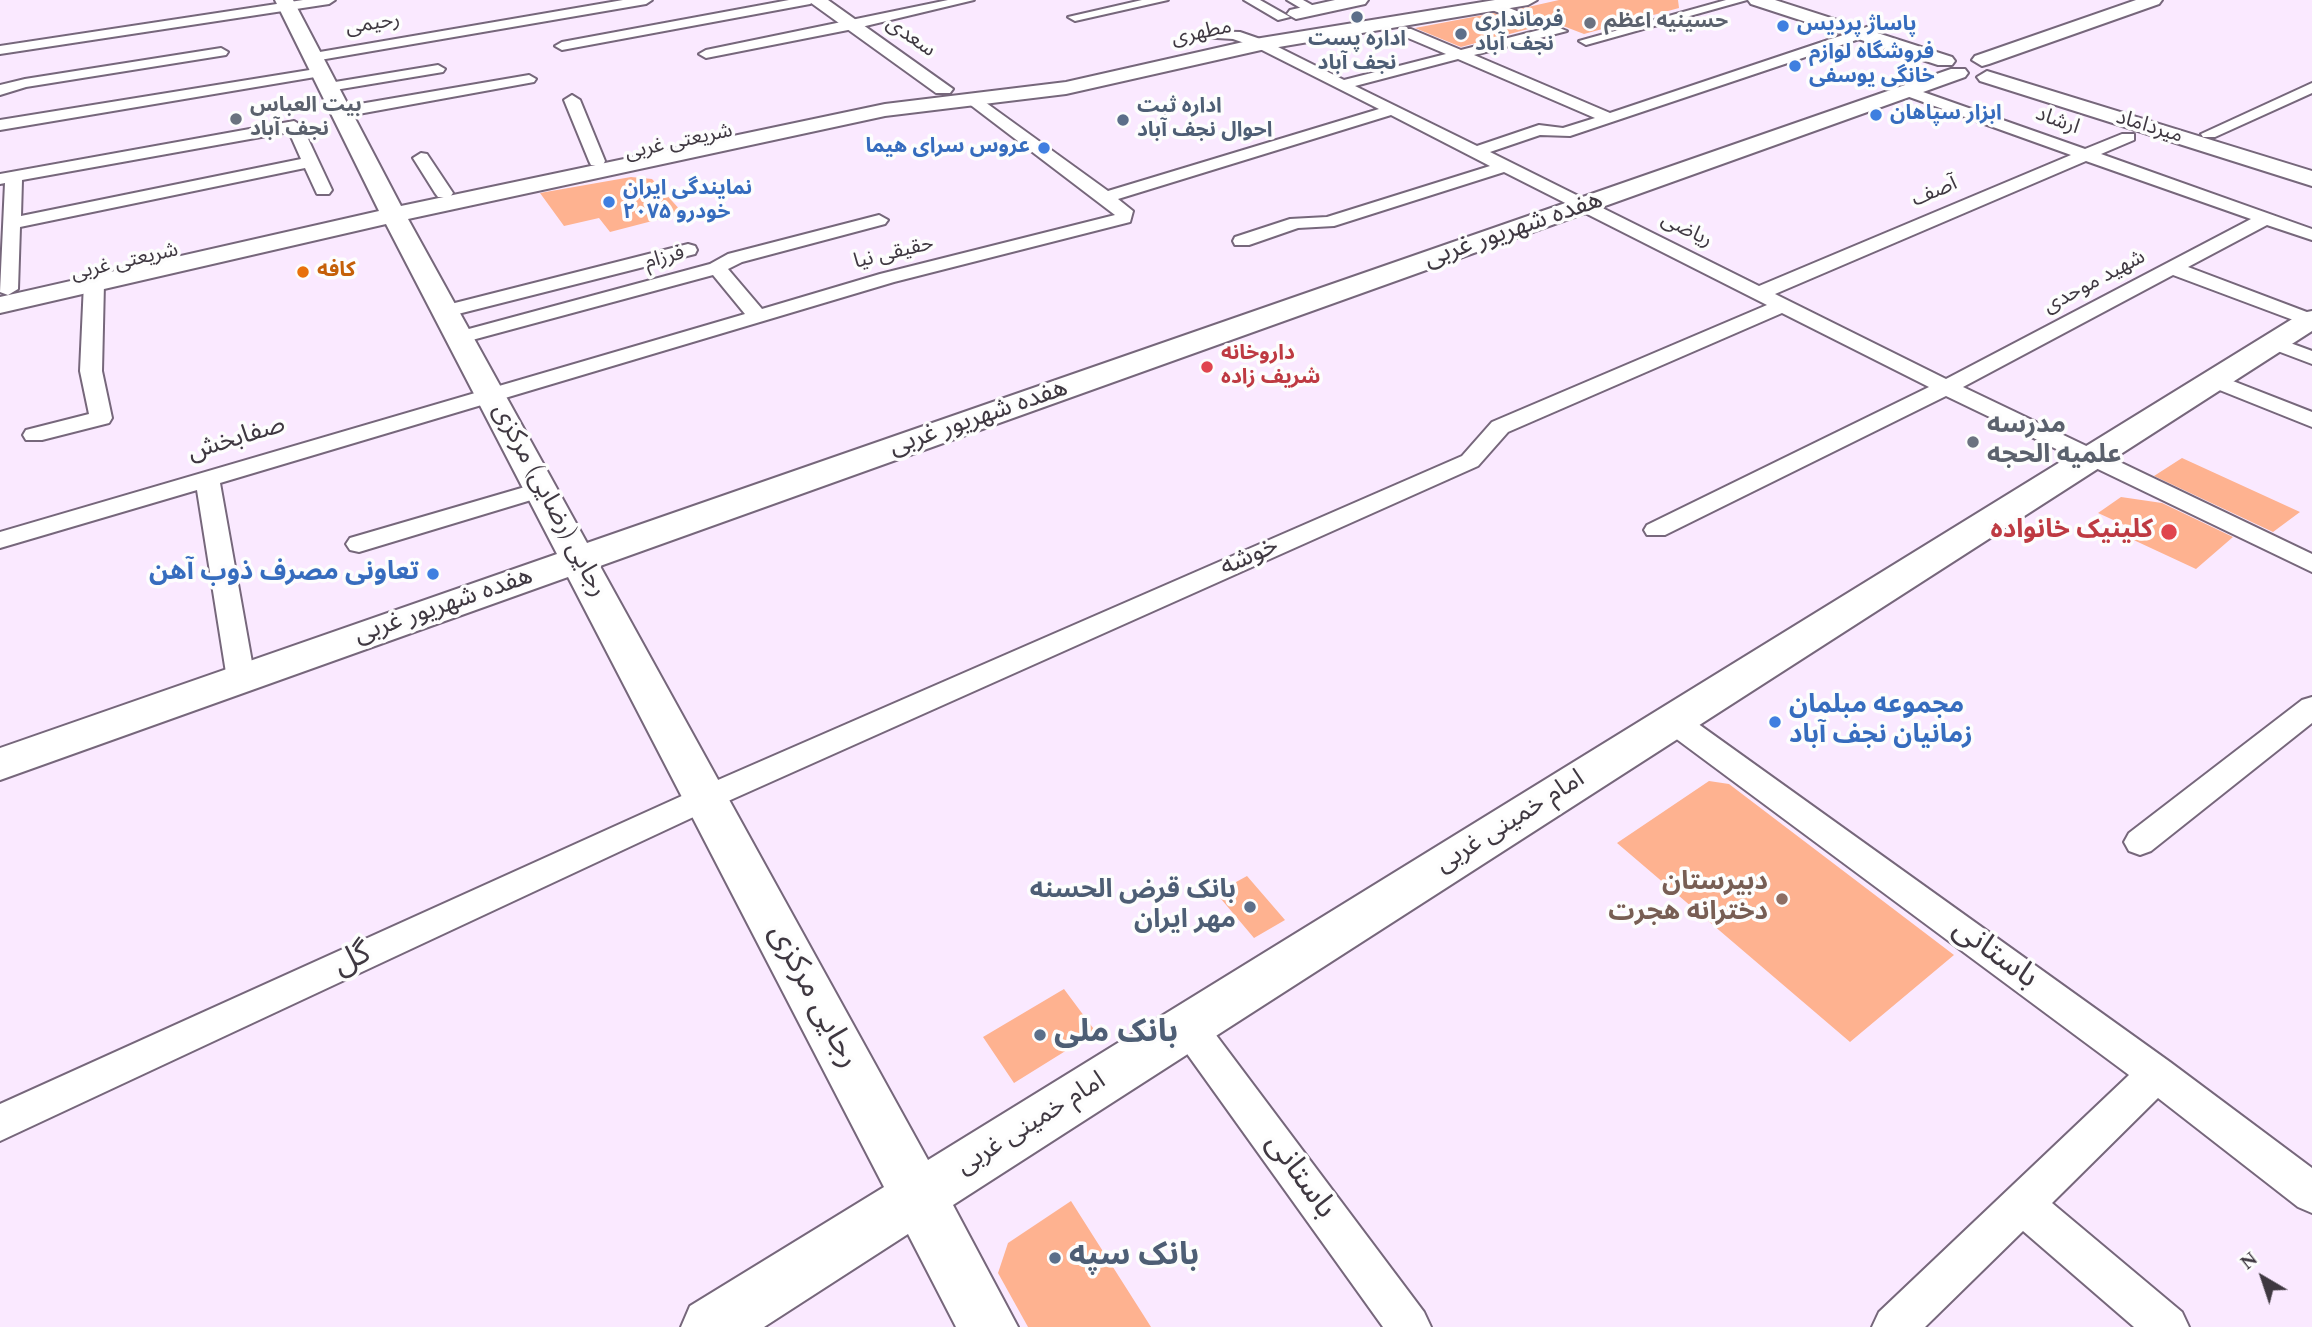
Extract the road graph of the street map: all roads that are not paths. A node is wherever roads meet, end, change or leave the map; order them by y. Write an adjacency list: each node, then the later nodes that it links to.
1 (329, 0): 13 (street)
2 (646, 0): 18 (street, رحیمی)
3 (813, 0): 19 (street, سعدی); 26 (street)
4 (968, 0): 19 (street)
5 (1162, 0): 17 (street)
6 (1250, 0): 16 (street)
7 (1359, 0): 16 (street)
8 (1528, 0): 15 (street, مطهری)
9 (1741, 0): 20 (street)
10 (1757, 0): 21 (street, میرداماد)
11 (1784, 0): 21 (street, میرداماد)
12 (2153, 0): 31 (street, هفده شهریور غربی)
13 (286, 3): 27 (street); 34 (street, رجایی (رضایی) مرکزی)
14 (530, 4): 18 (street)
15 (1494, 6): 20 (street); 25 (street, مطهری)
16 (1288, 8): 25 (street)
17 (1075, 17)
18 (538, 19): 34 (street, رحیمی)
19 (851, 24): 29 (street); 38 (street, سعدی)
20 (1557, 30): 30 (street)
21 (1868, 31): 31 (street, میرداماد); 46 (street)
22 (1406, 32): 30 (street)
23 (0, 35): 27 (street)
24 (1181, 40): 25 (street)
25 (1255, 40): 36 (street, ریاضی); 42 (street, مطهری)
26 (562, 46)
27 (219, 47): 28 (street); 34 (street); 39 (street); 47 (street)
28 (0, 50)
29 (706, 54)
30 (1459, 55): 36 (street); 46 (street)
31 (1973, 66): 40 (street, هفده شهریور غربی); 48 (street, میرداماد); 58 (street, میرداماد)
32 (438, 69): 34 (street)
33 (1041, 70): 38 (street, شریعتی غربی)
34 (322, 72): 45 (street, رجایی (رضایی) مرکزی)
35 (529, 79): 45 (street)
36 (1340, 85): 44 (street, ریاضی)
37 (2312, 87): 48 (street)
38 (943, 89): 53 (street, شریعتی غربی)
39 (0, 90)
40 (1906, 91): 51 (street, ارشاد); 62 (street, هفده شهریور غربی)
41 (572, 100): 53 (street)
42 (973, 100): 43 (street, مطهری); 61 (street, حقیقی نیا)
43 (885, 110): 63 (street, شریعتی غربی)
44 (1389, 111): 50 (street, ریاضی); 61 (street)
45 (342, 112): 63 (street, رجایی (رضایی) مرکزی)
46 (1609, 118): 50 (street)
47 (0, 125)
48 (2209, 134): 56 (street, میرداماد)
49 (2128, 137): 51 (street, آصف)
50 (1474, 152): 55 (street, ریاضی)
51 (2082, 155): 65 (street, ارشاد); 73 (street, آصف)
52 (421, 158): 60 (street)
53 (597, 161): 60 (street, شریعتی غربی)
54 (311, 162): 57 (street); 59 (street); 64 (street)
55 (1503, 167): 62 (street, ریاضی); 68 (street)
56 (2312, 167)
57 (7, 178): 64 (street)
58 (2312, 179)
59 (323, 190)
60 (444, 193): 63 (street, شریعتی غربی)
61 (1105, 197): 76 (street, حقیقی نیا)
62 (1584, 206): 73 (street, ریاضی); 90 (street, هفده شهریور غربی)
63 (391, 210): 72 (street, شریعتی غربی); 74 (street, شریعتی غربی); 77 (street, رجایی (رضایی) مرکزی)
64 (8, 216): 74 (street)
65 (2265, 219): 67 (street, ارشاد); 71 (street, شهید موحدی)
66 (879, 220): 70 (street, فرزام)
67 (2312, 235)
68 (1242, 241)
69 (688, 250): 77 (street)
70 (717, 268): 76 (street); 77 (street, فرزام)
71 (2172, 268): 78 (street); 80 (street, شهید موحدی)
72 (94, 283): 74 (street, شریعتی غربی); 83 (street)
73 (1760, 293): 75 (street, ریاضی)
74 (3, 295)
75 (1784, 305): 80 (street, ریاضی); 96 (street, خوشه)
76 (758, 317): 81 (street, حقیقی نیا)
77 (454, 324): 81 (street, رجایی (رضایی) مرکزی)
78 (2304, 332): 79 (street, امام خمینی غربی)
79 (2215, 380): 82 (street); 84 (street, امام خمینی غربی)
80 (1947, 388): 84 (street, ریاضی); 87 (street, شهید موحدی)
81 (491, 393): 85 (street, صفابخش); 86 (street, رجایی (رضایی) مرکزی)
82 (2312, 420)
83 (34, 435)
84 (2093, 457): 91 (street, ریاضی); 94 (street, امام خمینی غربی)
85 (207, 478): 88 (street, صفابخش); 92 (street)
86 (541, 489): 89 (street); 90 (street, رجایی (رضایی) مرکزی)
87 (1656, 530)
88 (0, 540)
89 (359, 544)
90 (579, 560): 92 (street, هفده شهریور غربی); 96 (street, رجایی (رضایی) مرکزی)
91 (2312, 564)
92 (241, 679): 95 (street, هفده شهریور غربی)
93 (2312, 707): 97 (street)
94 (1673, 721): 98 (street, امام خمینی غربی); 99 (street, باستانی)
95 (0, 764)
96 (706, 798): 100 (street, گل); 102 (street, رجایی مرکزی)
97 (2140, 842)
98 (1188, 1026): 102 (street, امام خمینی غربی); 106 (street, باستانی)
99 (2157, 1074): 101 (street, باستانی); 103 (street)
100 (0, 1124)
101 (2312, 1193)
102 (918, 1197): 104 (street, امام خمینی غربی); 105 (street, رجایی مرکزی)
103 (2022, 1203): 107 (street); 108 (street)
104 (711, 1327)
105 (988, 1327)
106 (1409, 1327)
107 (1894, 1327)
108 (2167, 1327)

